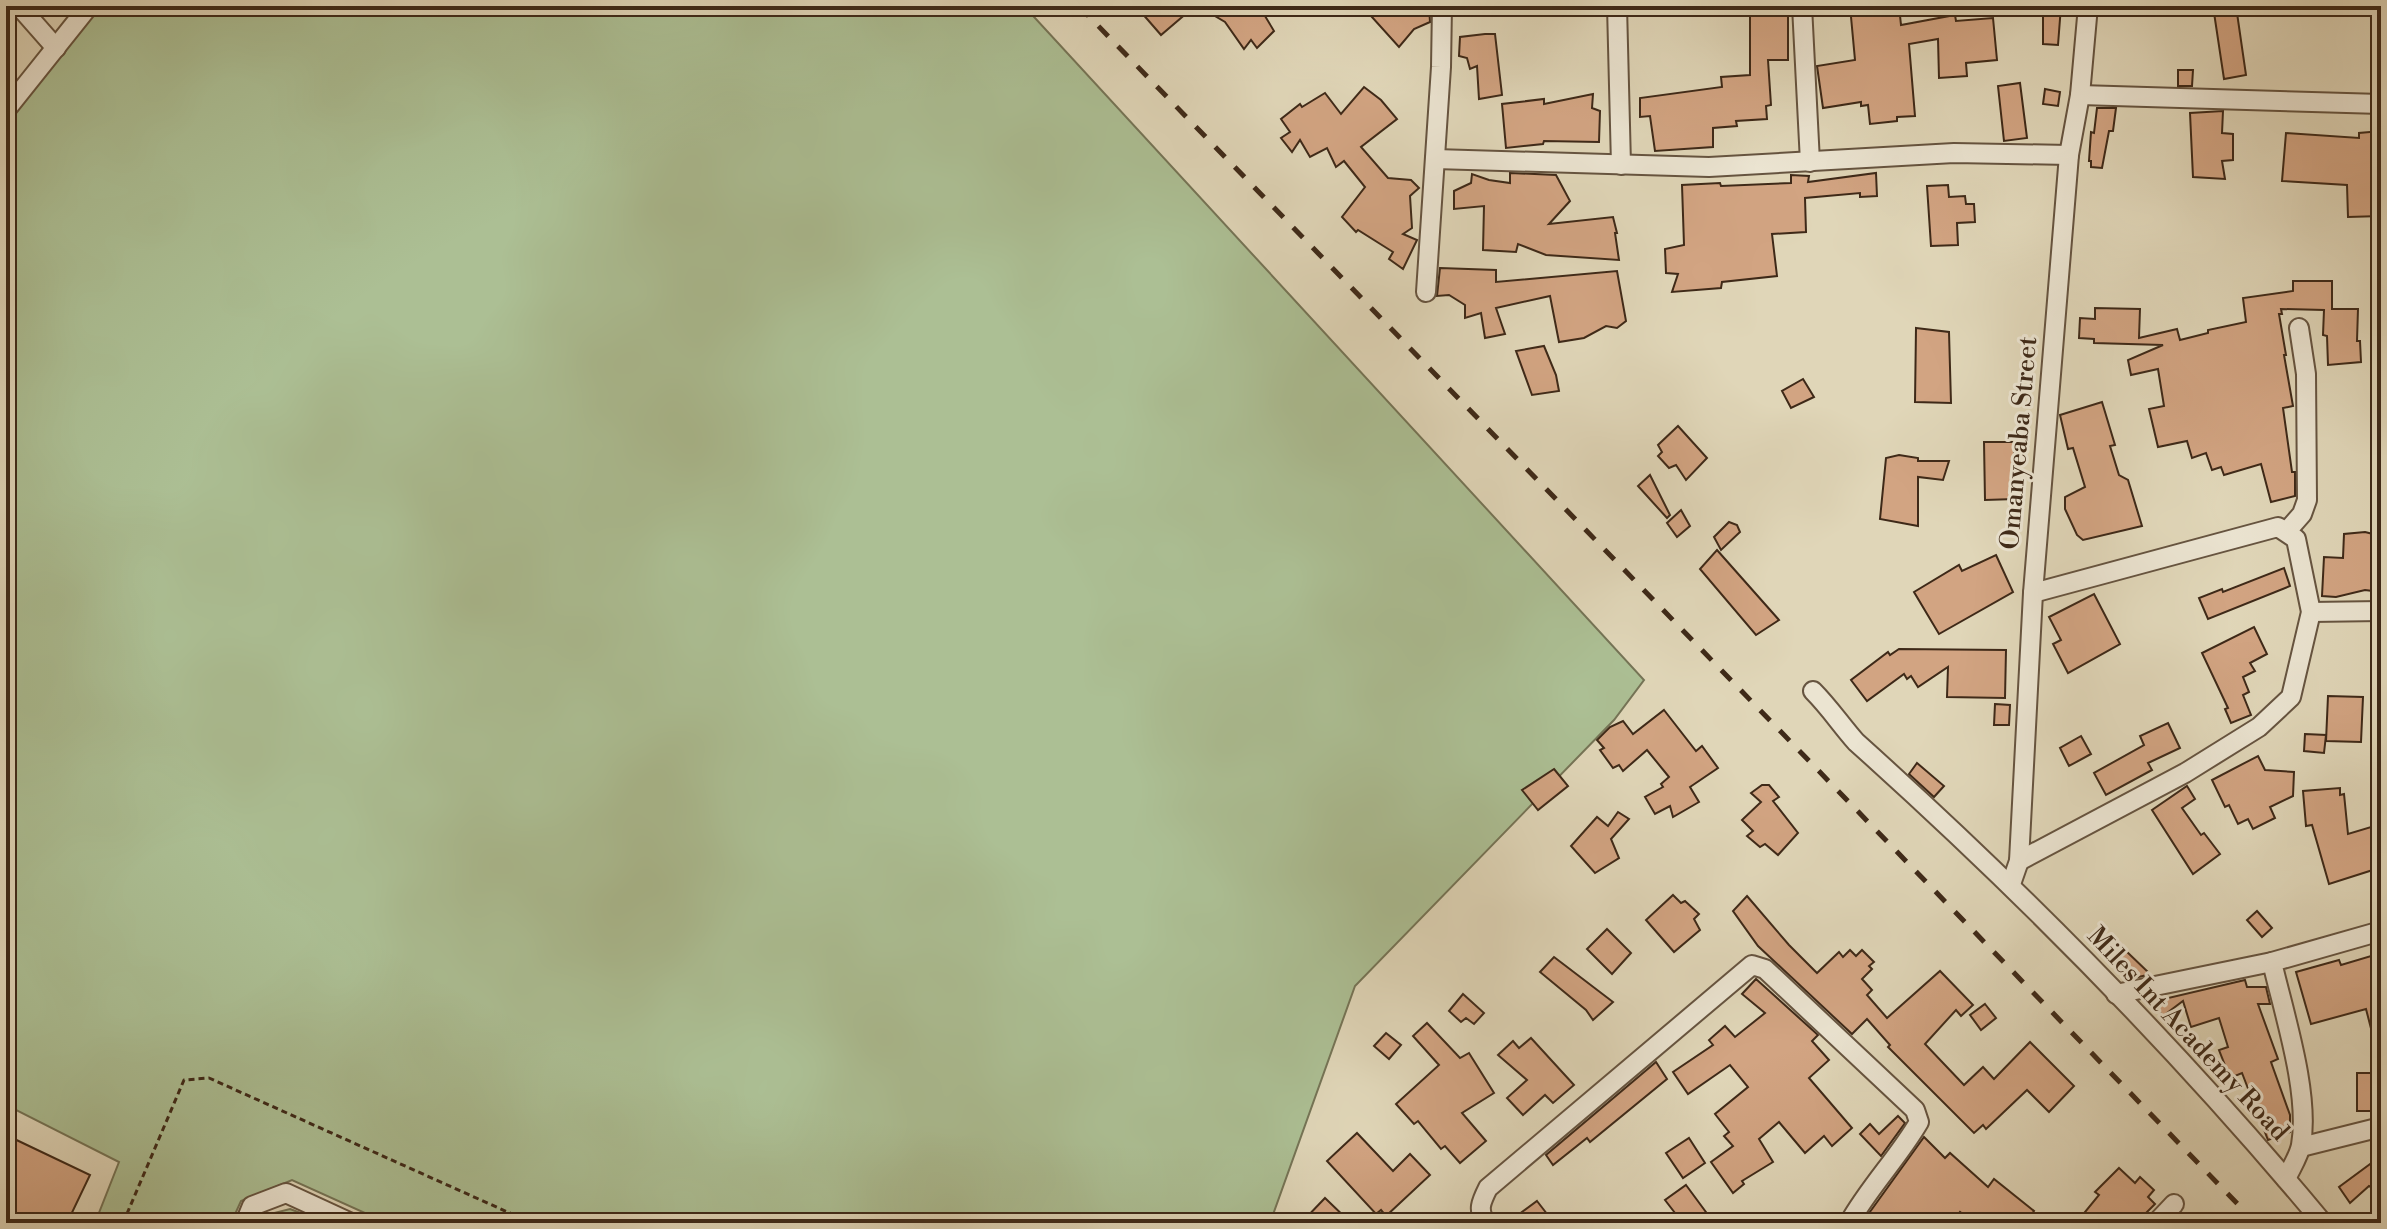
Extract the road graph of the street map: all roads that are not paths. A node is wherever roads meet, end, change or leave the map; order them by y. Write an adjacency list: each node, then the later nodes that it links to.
1 (19, 6): 7 (street)
2 (89, 6): 7 (street)
3 (1442, 6): 12 (street)
4 (1617, 6): 14 (street)
5 (1802, 6): 13 (street)
6 (2088, 6): 8 (street, Omanyeaba Street)
7 (56, 48): 10 (street)
8 (2080, 95): 9 (street); 11 (street, Omanyeaba Street)
9 (2381, 104)
10 (6, 110)
11 (2069, 155): 13 (street); 18 (street, Omanyeaba Street)
12 (1435, 159): 14 (street); 15 (street)
13 (1810, 162): 14 (street)
14 (1621, 165)
15 (1426, 292)
16 (2299, 328): 17 (street)
17 (2287, 531): 18 (street); 20 (street)
18 (2033, 593): 22 (street, Omanyeaba Street)
19 (2381, 611): 20 (street)
20 (2311, 612): 22 (street)
21 (1813, 691): 23 (street, Miles Int Academy Road)
22 (2019, 861): 23 (street, Omanyeaba Street)
23 (2011, 884): 26 (street, Miles Int Academy Road)
24 (2381, 931): 25 (street)
25 (2272, 962): 26 (street); 28 (street)
26 (2116, 994): 29 (street, Miles Int Academy Road)
27 (2381, 1127): 28 (street)
28 (2301, 1147): 29 (street)
29 (2286, 1179): 36 (street, Miles Int Academy Road)
30 (2174, 1204): 35 (street)
31 (245, 1223): 32 (street)
32 (351, 1223)
33 (1486, 1223): 34 (street)
34 (1849, 1223)
35 (2156, 1223)
36 (2323, 1223)

